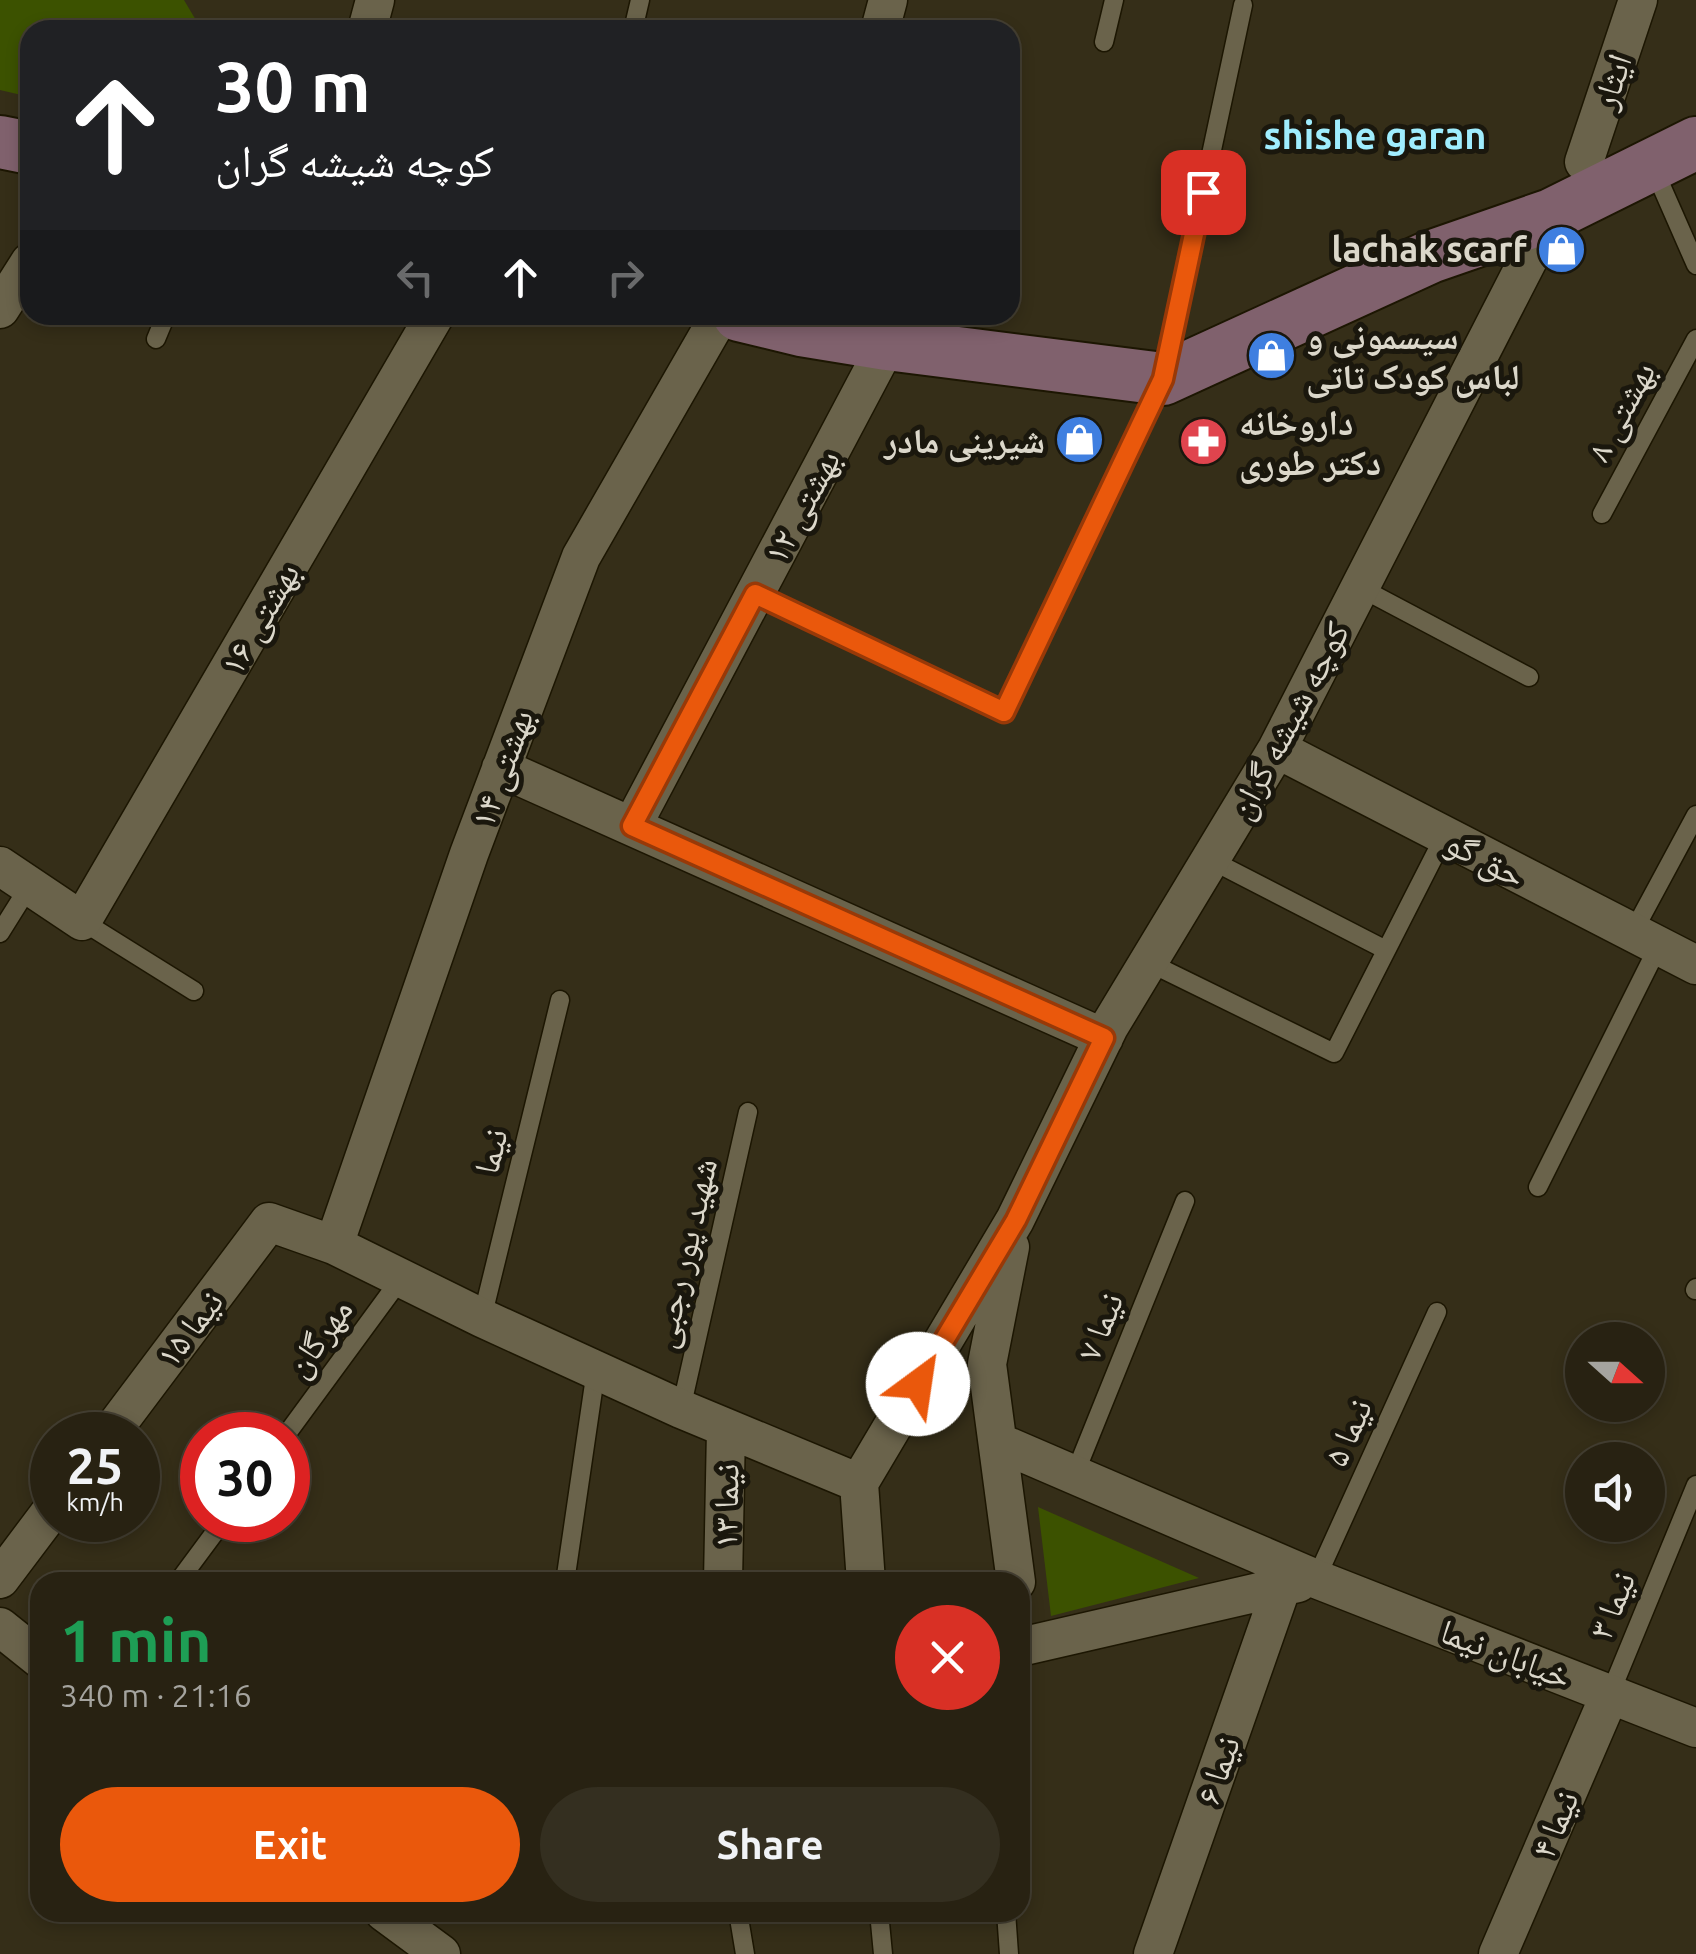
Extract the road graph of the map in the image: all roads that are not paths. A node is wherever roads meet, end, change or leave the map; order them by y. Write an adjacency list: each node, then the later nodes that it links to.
1 (1114, 0): 4 (lane)
2 (1638, 0): 7 (street, ایثار)
3 (1243, 5): 20 (lane)
4 (1104, 42)
5 (1696, 105): 7 (main road)
6 (1674, 154): 8 (main road); 10 (lane)
7 (1584, 162): 9 (main road)
8 (1551, 216): 9 (main road); 22 (street, کوچه شیشه گران)
9 (1430, 257): 20 (main road)
10 (1696, 265)
11 (20, 278): 12 (street)
12 (0, 309)
13 (162, 325): 18 (lane)
14 (429, 325): 32 (street, بهشتی ۱۶)
15 (714, 325): 26 (street, بهشتی ۱۴)
16 (811, 325): 19 (main road)
17 (1696, 339): 21 (lane, بهشتی ۸)
18 (156, 340)
19 (887, 344): 20 (main road); 23 (street, بهشتی ۱۲)
20 (1163, 379): 23 (lane)
21 (1602, 514)
22 (1360, 586): 24 (lane); 25 (street, کوچه شیشه گران)
23 (755, 594): 28 (street, بهشتی ۱۲)
24 (1530, 677)
25 (1277, 750): 29 (street, حق گو); 30 (street, کوچه شیشه گران)
26 (501, 768): 28 (street); 45 (street, بهشتی ۱۴)
27 (1696, 815): 34 (lane)
28 (632, 826): 40 (street)
29 (1444, 837): 34 (street, حق گو); 35 (lane)
30 (1210, 860): 35 (lane); 36 (street, کوچه شیشه گران)
31 (15, 875): 32 (street); 33 (lane)
32 (82, 920): 38 (lane)
33 (0, 933)
34 (1646, 939): 37 (street, حق گو); 42 (lane)
35 (1386, 950): 36 (lane)
36 (1148, 962): 40 (street, کوچه شیشه گران)
37 (1696, 964)
38 (194, 991)
39 (560, 1000): 48 (lane, نیما)
40 (1104, 1038): 44 (street, کوچه شیشه گران)
41 (748, 1112): 50 (lane, شهید پور رجبی)
42 (1538, 1187)
43 (1185, 1201): 55 (lane, نیما ۷)
44 (1016, 1220): 54 (street); 56 (street)
45 (334, 1245): 46 (street); 51 (street, نیما ۱۵)
46 (402, 1278): 48 (street); 52 (lane, مهرگان)
47 (1437, 1312): 66 (lane, نیما ۵)
48 (482, 1318): 49 (street)
49 (596, 1370): 50 (street); 61 (lane)
50 (681, 1409): 53 (street)
51 (125, 1412)
52 (303, 1412)
53 (726, 1429): 56 (street); 62 (street, نیما ۱۳)
54 (998, 1442): 55 (street, خیابان نیما); 64 (street)
55 (1074, 1476): 66 (street, خیابان نیما)
56 (859, 1482): 63 (street)
57 (1696, 1485): 70 (lane, نیما ۳)
58 (30, 1539): 65 (street)
59 (208, 1542): 60 (lane)
60 (185, 1572)
61 (566, 1572)
62 (724, 1572)
63 (865, 1572)
64 (1015, 1572)
65 (0, 1579)
66 (1299, 1582): 68 (street); 70 (street, خیابان نیما); 80 (street, نیما ۶)
67 (0, 1627): 69 (street)
68 (1030, 1633)
69 (30, 1651)
70 (1610, 1694): 71 (street, خیابان نیما); 81 (street, نیما ۴)
71 (1696, 1728)
72 (398, 1922): 76 (street)
73 (740, 1922): 77 (lane)
74 (880, 1922): 78 (lane)
75 (1007, 1922): 79 (lane)
76 (441, 1954)
77 (745, 1954)
78 (883, 1954)
79 (1009, 1954)
80 (1153, 1954)
81 (1498, 1954)

